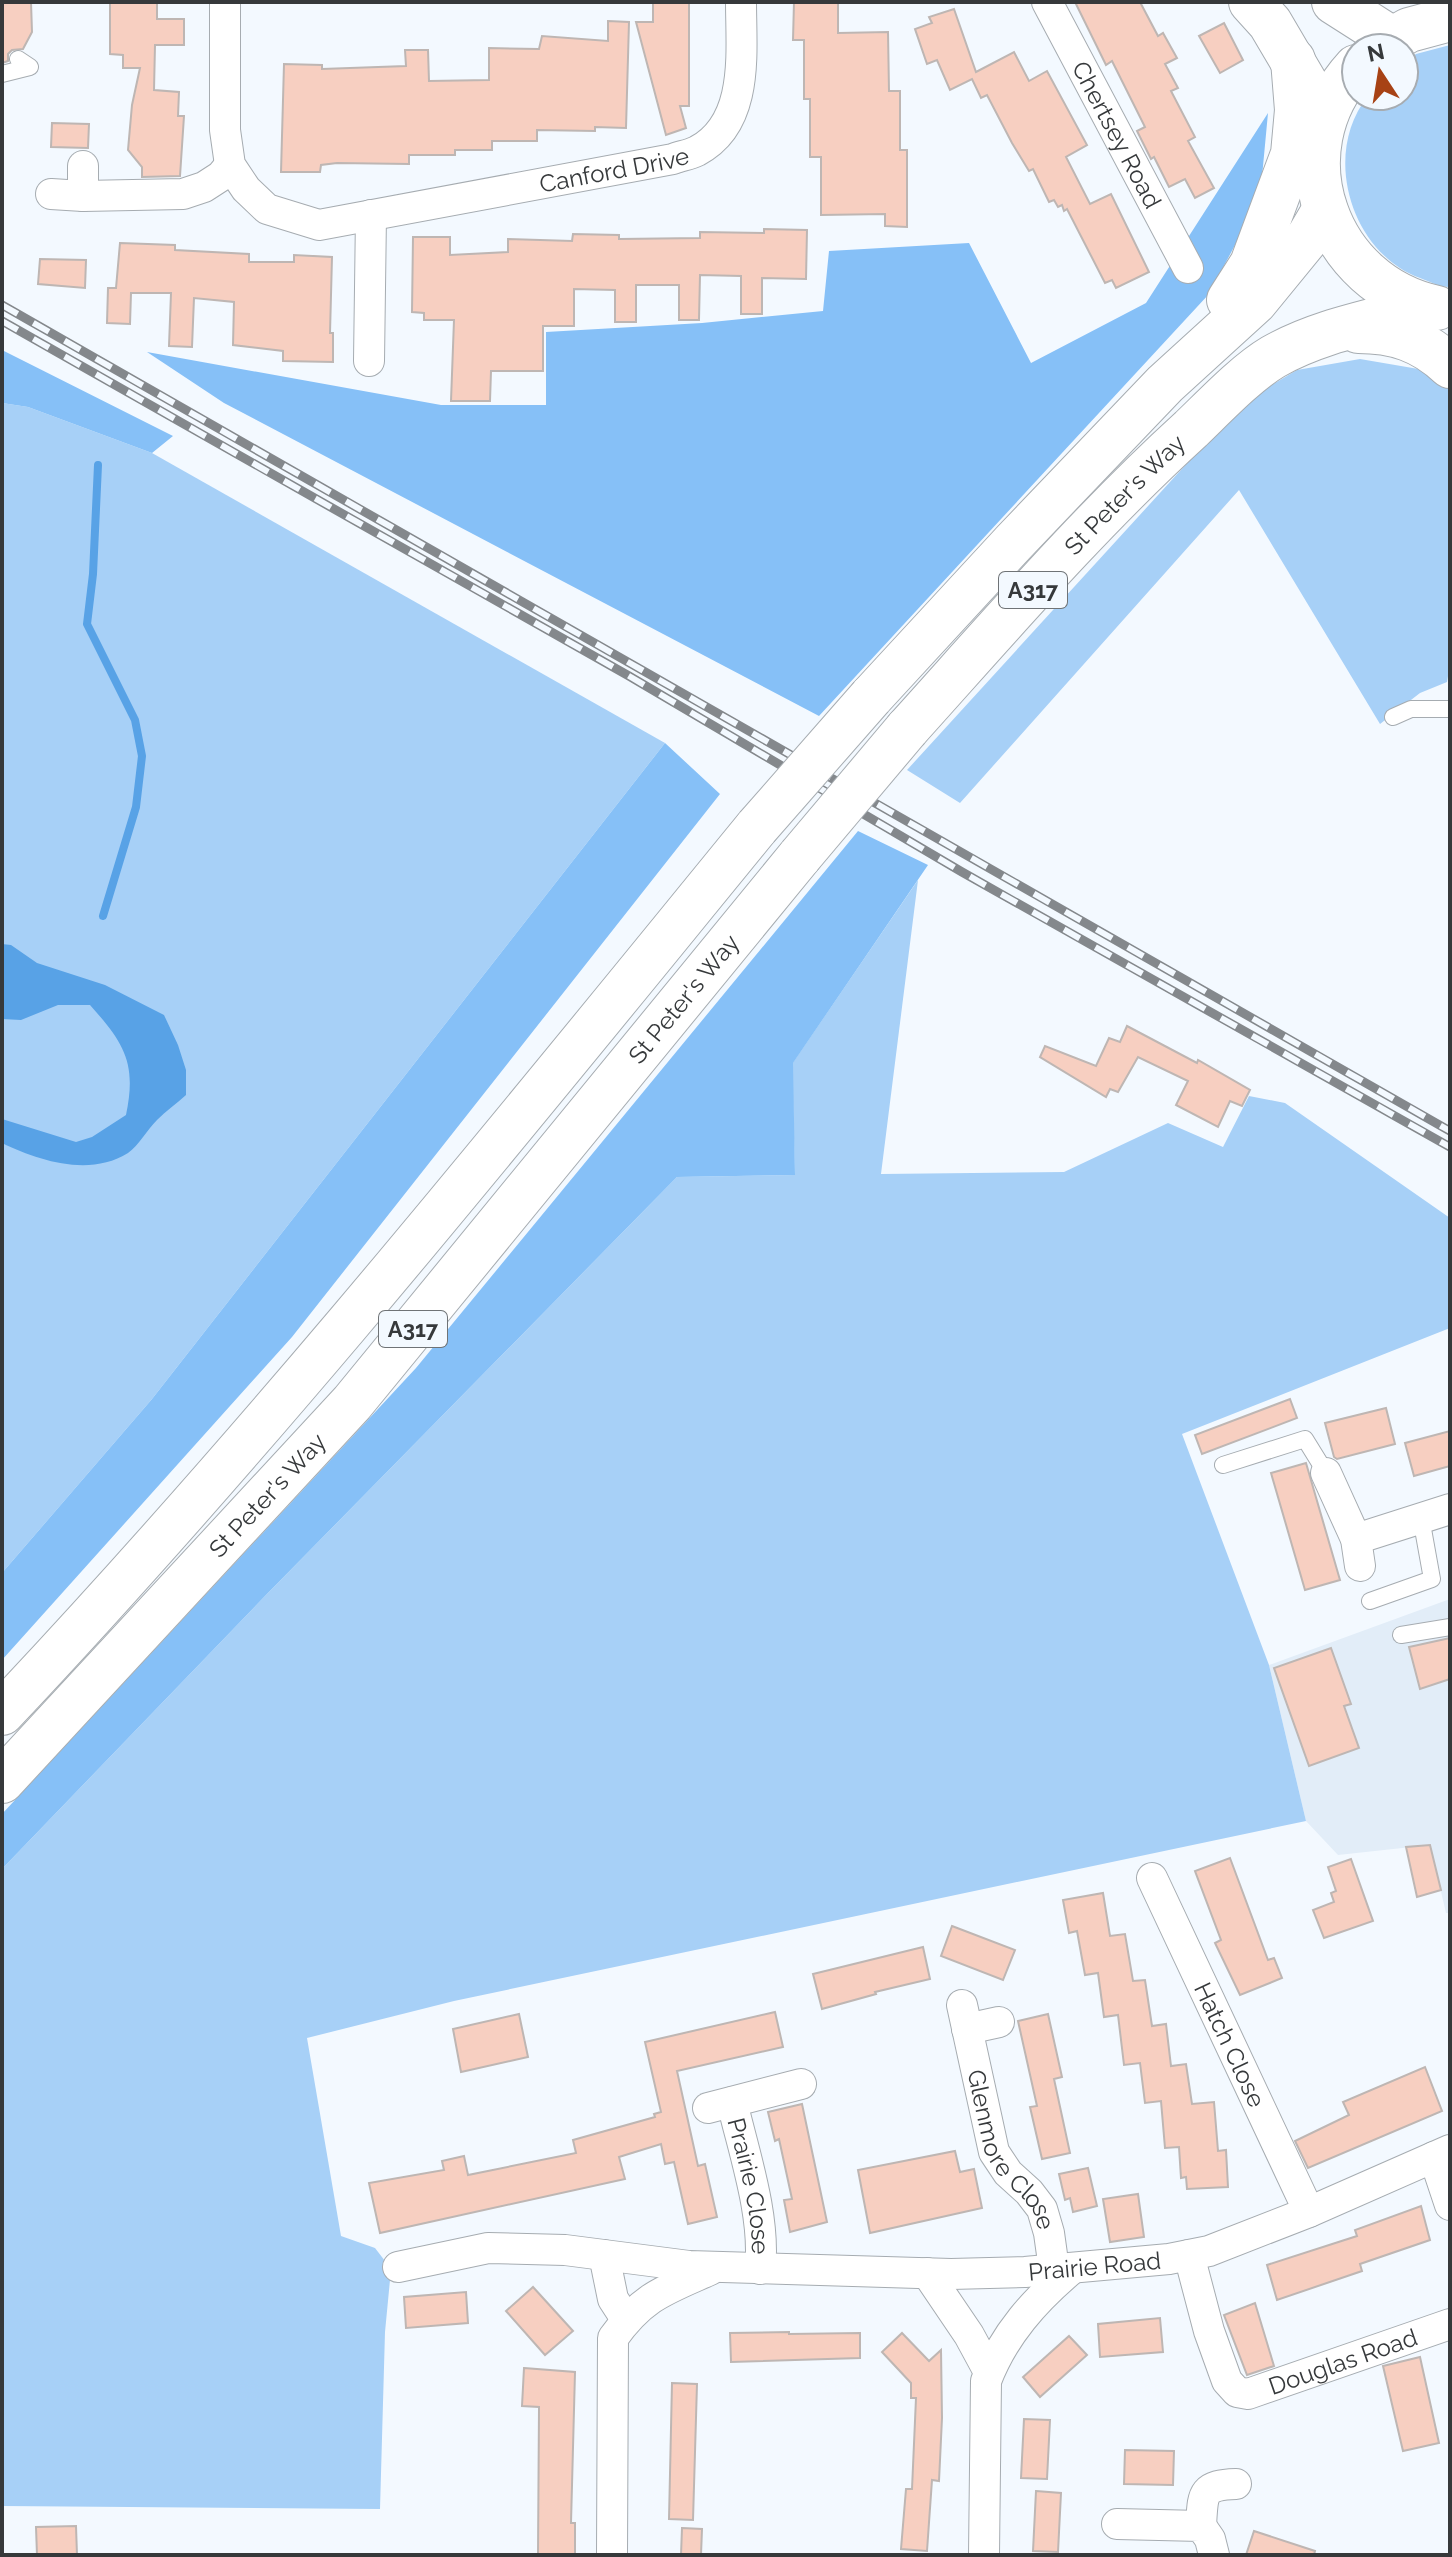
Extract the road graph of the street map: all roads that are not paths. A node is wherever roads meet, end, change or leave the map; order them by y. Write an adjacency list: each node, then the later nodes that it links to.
1 (225, 2): 14 (street)
2 (741, 2): 17 (street, Canford Drive)
3 (1047, 2): 18 (street, Chertsey Road)
4 (1251, 2): 10 (main road)
5 (1334, 2): 7 (main road)
6 (1449, 19): 8 (main road)
7 (1371, 32)
8 (1405, 32)
9 (18, 59): 11 (lane)
10 (1293, 60): 13 (main road); 23 (main road)
11 (2, 74)
12 (1340, 90): 13 (main road)
13 (1322, 130): 16 (main road)
14 (230, 165): 15 (street); 17 (street, Canford Drive)
15 (51, 194)
16 (1325, 209): 19 (main road); 23 (main road, St Peter's Way / A317)
17 (371, 215): 21 (street)
18 (1188, 268)
19 (1443, 310): 20 (main road, St Peter's Way / A317)
20 (1336, 331): 22 (main road); 34 (main road, St Peter's Way / A317, bridge)
21 (369, 361)
22 (1450, 366)
23 (1165, 384): 33 (main road, St Peter's Way / A317, bridge)
24 (1450, 709): 25 (lane)
25 (1393, 717)
26 (1223, 1465): 27 (lane)
27 (1326, 1473): 29 (street)
28 (1450, 1509): 29 (street)
29 (1421, 1518): 30 (lane)
30 (1370, 1601)
31 (1450, 1627): 32 (lane)
32 (1401, 1635)
33 (2, 1713)
34 (2, 1781)
35 (1152, 1878): 40 (street, Hatch Close)
36 (999, 2022): 46 (street, Glenmore Close)
37 (801, 2084): 45 (street, Prairie Close)
38 (1442, 2154): 39 (street); 40 (street, Prairie Road)
39 (1450, 2205)
40 (1309, 2212): 42 (street, Prairie Road)
41 (604, 2255): 43 (street, Prairie Road); 44 (street, Prairie Road); 48 (street)
42 (1189, 2255): 46 (street, Prairie Road); 49 (street, Douglas Road)
43 (398, 2267)
44 (716, 2268): 45 (street, Prairie Road); 48 (street, Prairie Road)
45 (760, 2269): 47 (street, Prairie Road)
46 (1064, 2269): 47 (street, Prairie Road); 50 (street)
47 (927, 2273): 50 (street)
48 (626, 2319): 54 (street, Prairie Road)
49 (1450, 2324)
50 (989, 2372): 55 (street)
51 (1236, 2484): 53 (street)
52 (1117, 2524): 53 (street)
53 (1201, 2526): 56 (street)
54 (612, 2555)
55 (984, 2555)
56 (1214, 2555)

